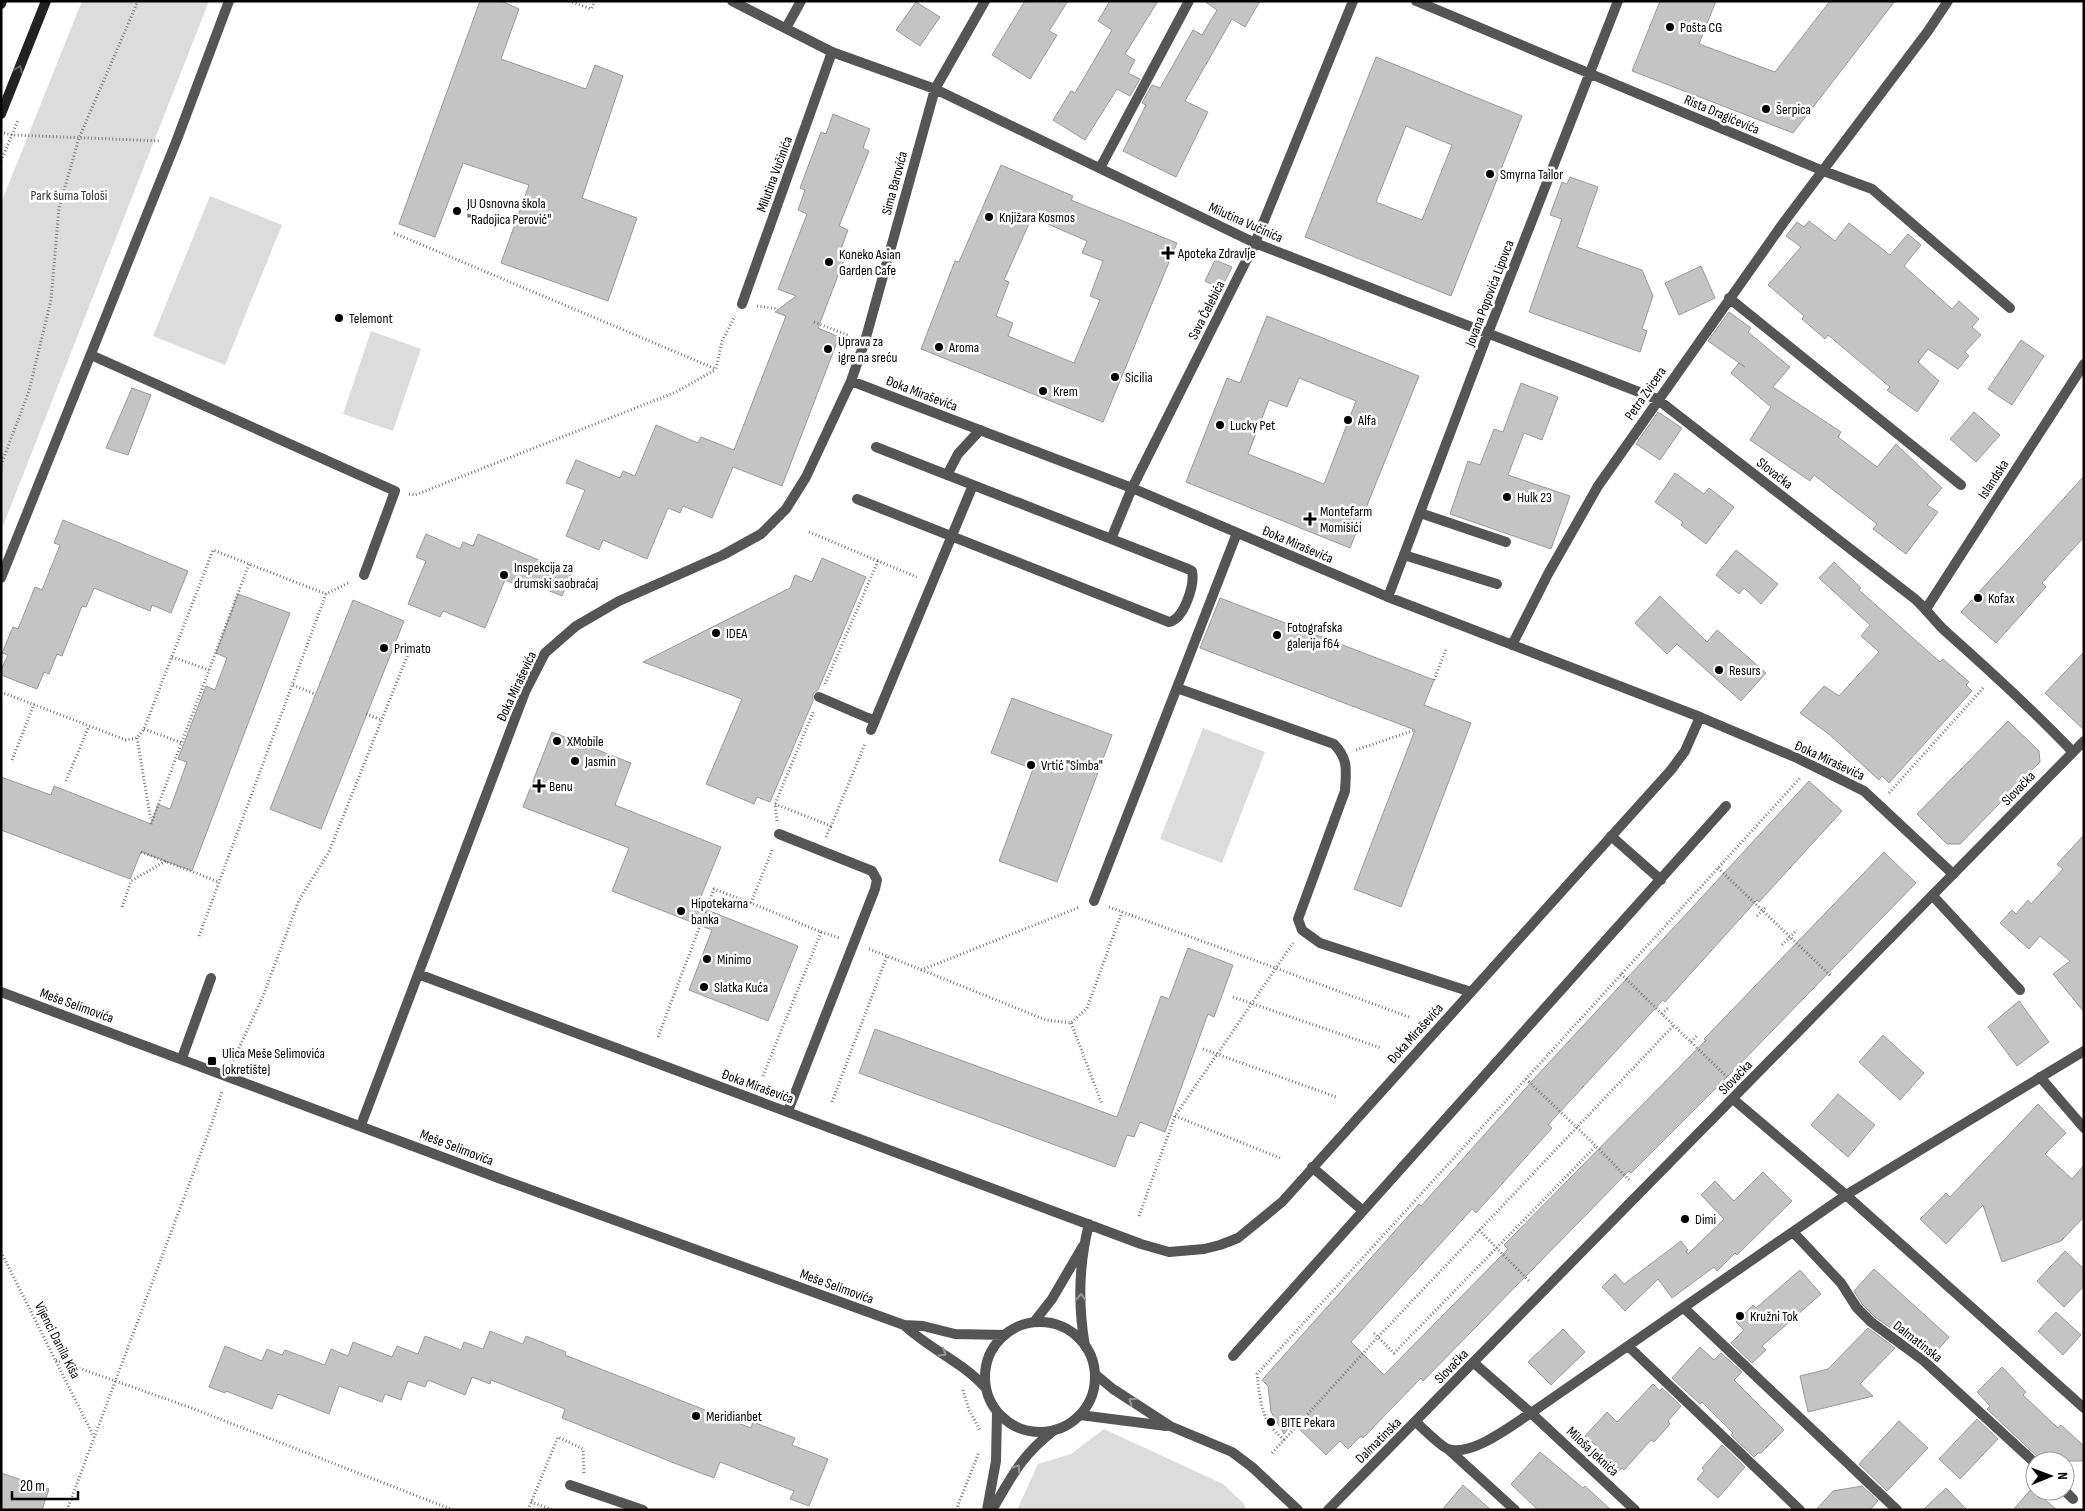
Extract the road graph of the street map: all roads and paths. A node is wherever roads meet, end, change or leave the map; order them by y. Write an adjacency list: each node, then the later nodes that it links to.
1 (46, 1): 18 (main road, one-way to 1)
2 (138, 1): 20 (path)
3 (229, 1): 21 (street)
4 (569, 1): 5 (path)
5 (595, 1)
6 (732, 1): 14 (street, Milutina Vučinića)
7 (801, 1): 14 (street)
8 (985, 1): 17 (street, Sima Barovića)
9 (1189, 1): 22 (street)
10 (1353, 1): 25 (street, Sava Čelebića)
11 (1416, 1): 16 (street, Rista Dragićevića)
12 (1618, 1): 16 (street, Jovana Popovića Lipovca)
13 (1948, 1): 23 (street)
14 (786, 28): 15 (street, Milutina Vučinića)
15 (832, 52): 17 (street, Milutina Vučinića); 27 (street, Milutina Vučinića)
16 (1589, 73): 23 (street, Rista Dragićevića); 31 (street, Jovana Popovića Lipovca)
17 (935, 89): 22 (street, Milutina Vučinića); 32 (street, Sima Barovića)
18 (1, 114)
19 (4, 133): 20 (path)
20 (79, 138): 21 (path); 40 (path)
21 (176, 142): 33 (street)
22 (1100, 168): 25 (street, Milutina Vučinića)
23 (1821, 170): 26 (street, Petra Zvicera); 28 (street, Rista Dragićevića)
24 (394, 233): 35 (path)
25 (1255, 243): 31 (street, Milutina Vučinića); 44 (street, Sava Čelebića)
26 (1730, 298): 37 (street, Petra Zvicera); 43 (street)
27 (742, 304): 29 (path); 35 (path)
28 (2010, 308)
29 (778, 309)
30 (814, 322): 32 (path)
31 (1488, 333): 37 (street, Milutina Vučinića); 47 (street, Jovana Popovića Lipovca)
32 (865, 341): 36 (street, Sima Barovića)
33 (91, 355): 45 (street); 57 (street)
34 (2084, 364): 62 (street, Islandska)
35 (716, 369): 45 (path)
36 (851, 381): 38 (street, Đoka Miraševića); 115 (street, Đoka Miraševića)
37 (1657, 399): 62 (street, Slovačka); 63 (street, Petra Zvicera)
38 (980, 430): 41 (street); 44 (street, Đoka Miraševića)
39 (876, 447): 41 (street)
40 (1, 465)
41 (947, 475): 42 (street)
42 (972, 484): 50 (street); 51 (street)
43 (1962, 485)
44 (1132, 488): 49 (street, Đoka Miraševića); 51 (street, Sava Čelebića)
45 (395, 490): 56 (street)
46 (857, 499): 50 (street)
47 (1420, 513): 52 (street); 53 (street, Jovana Popovića Lipovca)
48 (809, 532): 54 (path)
49 (1237, 533): 61 (street, Đoka Miraševića); 70 (street)
50 (951, 537): 51 (street); 58 (street)
51 (1111, 539)
52 (1506, 542)
53 (1404, 555): 59 (street); 61 (street, Jovana Popovića Lipovca)
54 (878, 561): 58 (path); 73 (path)
55 (249, 564): 60 (path); 65 (path); 66 (path)
56 (364, 576): 60 (path)
57 (1, 578)
58 (932, 582): 79 (street)
59 (1497, 584)
60 (326, 594): 69 (path)
61 (1388, 597): 63 (street, Đoka Miraševića)
62 (1926, 609): 85 (street, Slovačka)
63 (1512, 645): 76 (street, Đoka Miraševića)
64 (1446, 649): 67 (path)
65 (172, 657): 66 (path); 80 (path)
66 (209, 670): 84 (path)
67 (1434, 680)
68 (1986, 684): 90 (path)
69 (293, 686): 72 (path); 99 (path)
70 (1177, 688): 86 (street); 101 (street)
71 (1, 692): 74 (path)
72 (315, 694)
73 (820, 697): 79 (street); 79 (path)
74 (34, 704): 78 (path); 87 (path)
75 (366, 714): 77 (path)
76 (1700, 717): 93 (street, Đoka Miraševića); 97 (street, Đoka Miraševića)
77 (382, 720)
78 (89, 726): 82 (path); 89 (path)
79 (873, 726)
80 (144, 729): 82 (path); 84 (path)
81 (1415, 730): 86 (path)
82 (137, 738): 84 (path)
83 (2084, 741): 85 (street, Slovačka)
84 (182, 743)
85 (2074, 752): 97 (street, Slovačka)
86 (1344, 754): 108 (street)
87 (12, 760)
88 (1806, 771): 96 (path)
89 (66, 782)
90 (1885, 797)
91 (1726, 806): 98 (street)
92 (779, 834): 102 (path); 145 (street)
93 (1611, 836): 98 (street); 121 (street, Đoka Miraševića)
94 (140, 852): 95 (path)
95 (166, 861): 99 (path); 104 (path)
96 (1718, 868): 105 (path); 116 (path)
97 (1954, 874): 100 (street, Slovačka)
98 (1661, 880): 155 (street)
99 (219, 882): 110 (path)
100 (1933, 896): 119 (street); 142 (street, Slovačka)
101 (1094, 902): 106 (path); 114 (path)
102 (751, 903): 130 (path); 137 (path)
103 (1767, 906): 105 (path)
104 (122, 907)
105 (1763, 911): 107 (path); 111 (path)
106 (1122, 912): 113 (path); 127 (path)
107 (1757, 916)
108 (1302, 930): 113 (path); 121 (street)
109 (1797, 930): 111 (path)
110 (199, 936)
111 (1790, 937): 112 (path); 117 (path)
112 (1782, 945)
113 (1276, 969): 123 (path); 126 (path)
114 (921, 970): 127 (path); 143 (path)
115 (418, 974): 145 (street, Đoka Miraševića); 147 (street, Đoka Miraševića)
116 (1621, 974): 125 (path); 139 (path)
117 (1832, 977)
118 (211, 978): 136 (street)
119 (2020, 990)
120 (1, 992): 136 (street, Meše Selimovića)
121 (1470, 992): 152 (street, Đoka Miraševića)
122 (1233, 997): 123 (path)
123 (1252, 1004): 132 (path); 135 (path)
124 (1668, 1008): 125 (path)
125 (1662, 1014): 128 (path)
126 (1409, 1017)
127 (1071, 1023): 144 (path)
128 (1674, 1026): 131 (path); 148 (path)
129 (1698, 1034): 131 (path)
130 (658, 1037)
131 (1691, 1042): 140 (path)
132 (1381, 1048)
133 (1203, 1049): 135 (path)
134 (2084, 1051): 138 (street)
135 (1217, 1054): 141 (path); 146 (path)
136 (182, 1058): 147 (street, Meše Selimovića)
137 (763, 1076)
138 (2040, 1077): 149 (street); 154 (street)
139 (1526, 1079): 148 (path); 187 (path)
140 (1736, 1085)
141 (1336, 1097)
142 (1733, 1099): 154 (street); 174 (street, Slovačka)
143 (832, 1102)
144 (1102, 1104)
145 (788, 1111): 157 (street, Đoka Miraševića)
146 (1175, 1116): 151 (path); 156 (path)
147 (361, 1125): 166 (street, Meše Selimovića)
148 (1576, 1128): 150 (path); 158 (path)
149 (2084, 1128)
150 (1596, 1146): 153 (path); 161 (path)
151 (1280, 1158)
152 (1312, 1167): 155 (street); 157 (street, Đoka Miraševića)
153 (1634, 1184)
154 (1846, 1195): 159 (street); 178 (street)
155 (1362, 1210): 172 (street)
156 (1139, 1216)
157 (1089, 1224): 160 (street)
158 (1480, 1230): 161 (path); 169 (path)
159 (1793, 1232): 164 (street); 191 (street, Dalmatinska)
160 (1084, 1242): 165 (street); 170 (street, one-way to 160)
161 (1497, 1247): 163 (path); 169 (path)
162 (1, 1252): 173 (path, Vijenci Danila Kiša)
163 (1531, 1283)
164 (1684, 1308): 171 (street); 207 (street)
165 (1034, 1322): 168 (street); 170 (street)
166 (904, 1325): 168 (street, Meše Selimovića); 177 (street, Meše Selimovića, one-way to 177)
167 (1374, 1333): 169 (path)
168 (1004, 1335): 177 (street)
169 (1378, 1337): 187 (path)
170 (1085, 1346): 175 (street)
171 (1628, 1346): 180 (street); 206 (street)
172 (1233, 1356)
173 (56, 1360): 186 (path, Vijenci Danila Kiša); 195 (path)
174 (1474, 1363): 180 (street); 182 (street, Slovačka)
175 (1095, 1374): 181 (street); 183 (street, one-way to 175)
176 (962, 1386): 185 (path)
177 (985, 1387): 179 (street)
178 (2084, 1408)
179 (997, 1413): 184 (street); 200 (street)
180 (1531, 1413): 188 (street); 205 (street, Miloša Jeknića)
181 (1080, 1415): 183 (street); 184 (street)
182 (1416, 1422): 188 (street, Dalmatinska); 203 (street, Dalmatinska)
183 (1170, 1426): 202 (street)
184 (1052, 1431): 201 (street, one-way to 184)
185 (982, 1436)
186 (94, 1438)
187 (1284, 1440): 190 (path)
188 (1448, 1449): 204 (street, Dalmatinska)
189 (980, 1450): 199 (path)
190 (1272, 1453)
191 (2025, 1454)
192 (570, 1484): 193 (street)
193 (586, 1490): 194 (path); 198 (street)
194 (531, 1502): 196 (path); 197 (path)
195 (453, 1510)
196 (528, 1510)
197 (554, 1510)
198 (643, 1510)
199 (956, 1510)
200 (987, 1510)
201 (992, 1510)
202 (1298, 1510)
203 (1328, 1510)
204 (1515, 1510)
205 (1636, 1510)
206 (1800, 1510)
207 (1897, 1510)

